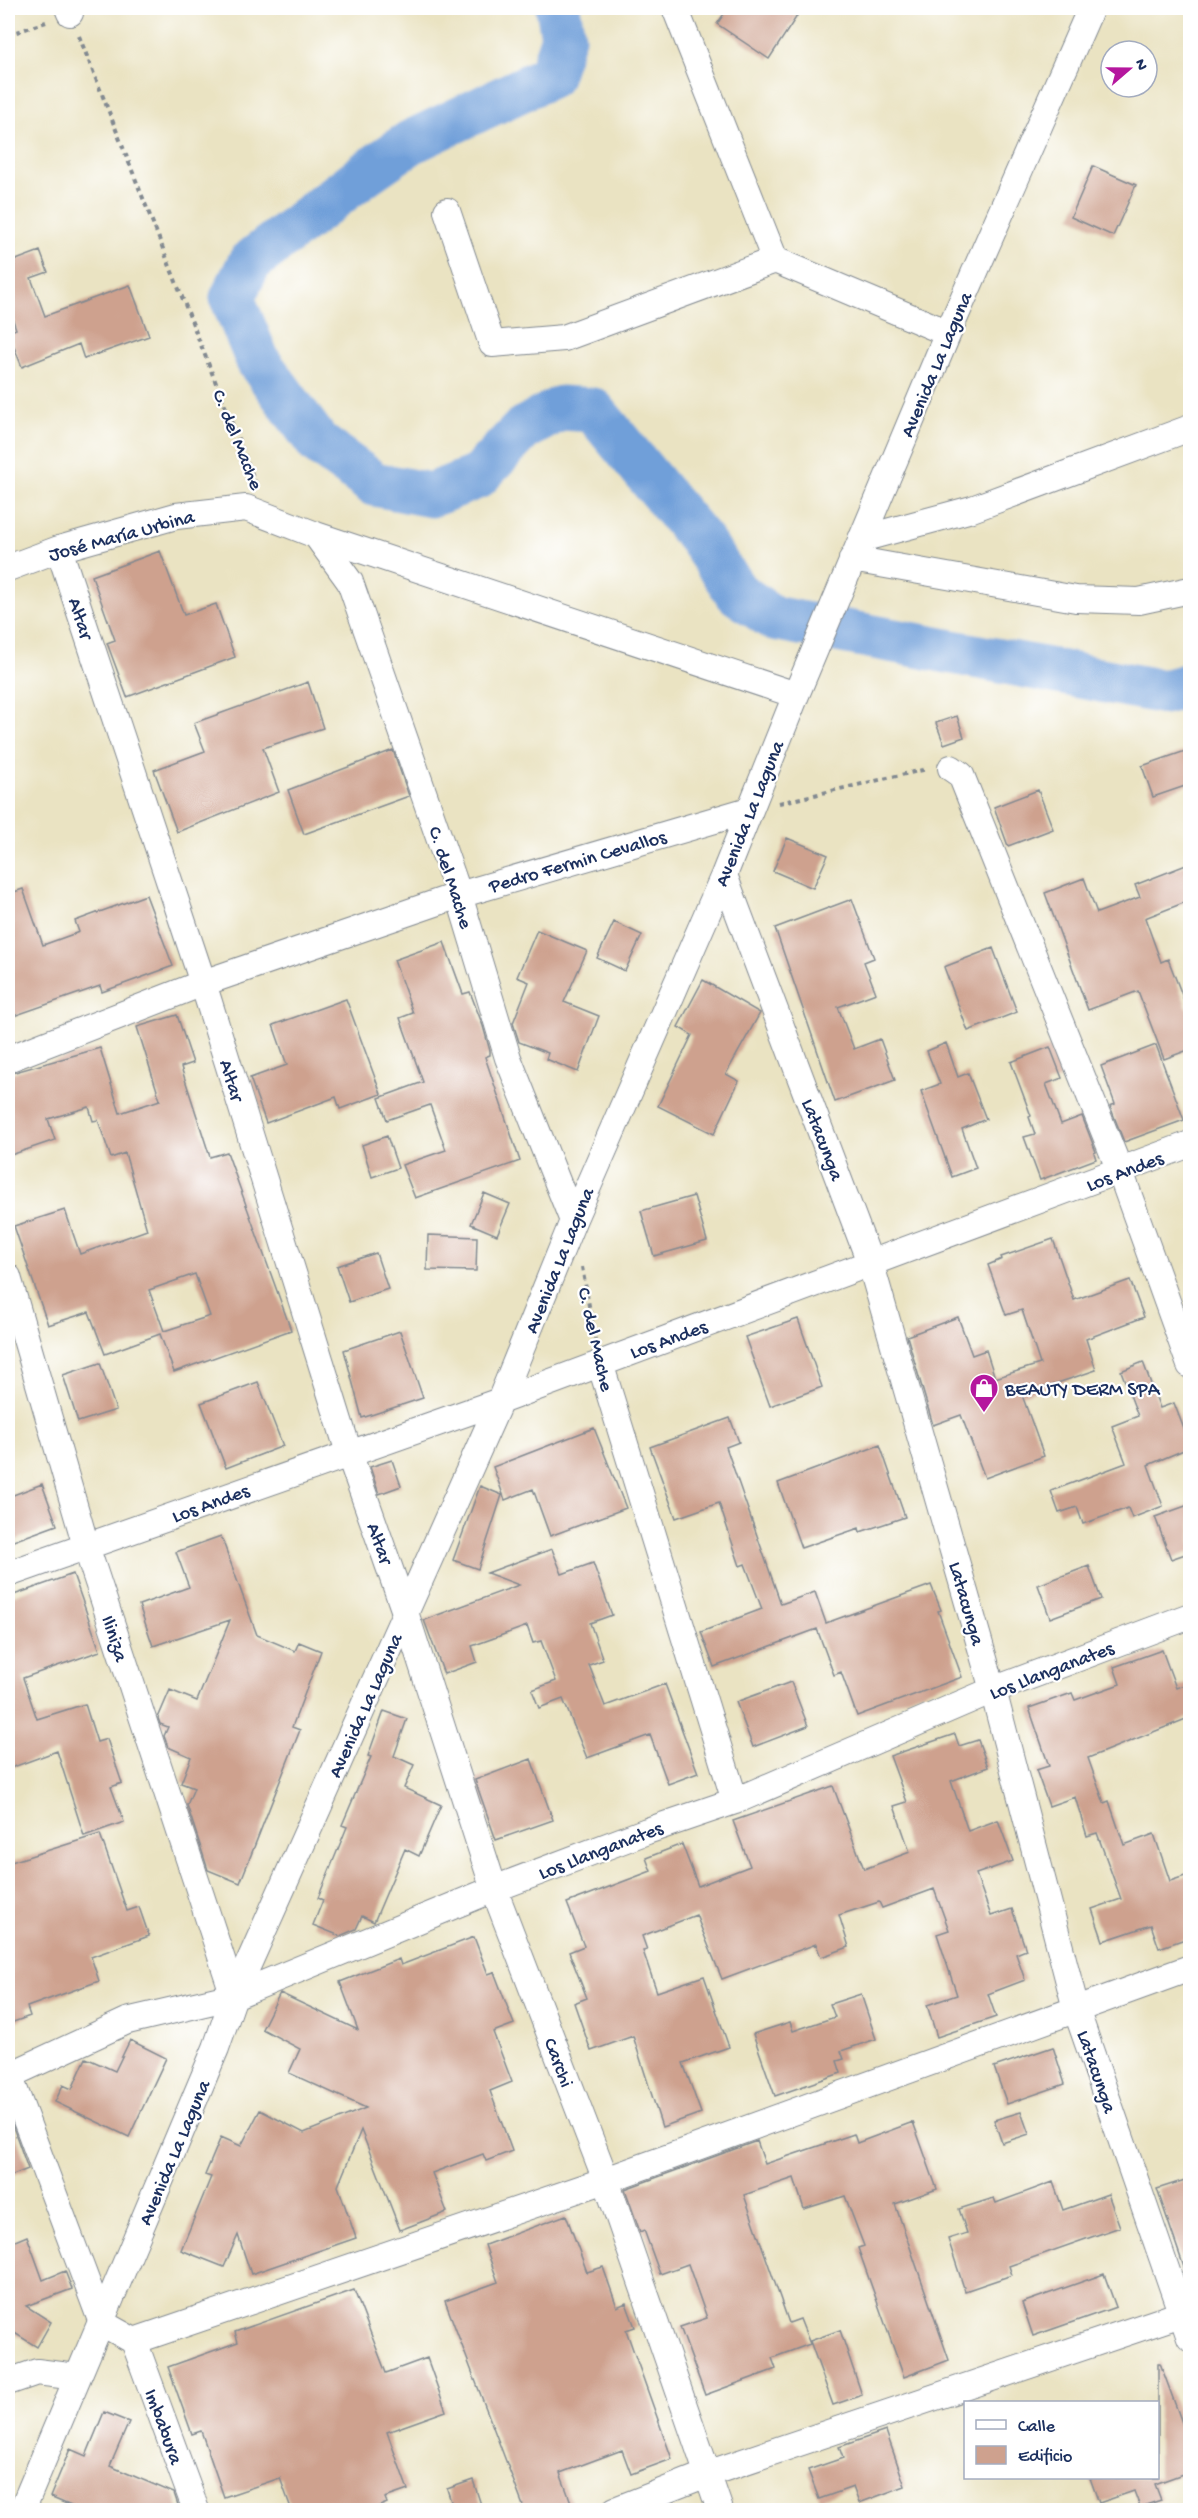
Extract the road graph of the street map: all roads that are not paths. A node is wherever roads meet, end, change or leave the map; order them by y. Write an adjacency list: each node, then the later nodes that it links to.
1 (675, 8): 4 (street)
2 (1091, 8): 5 (street, Avenida La Laguna)
3 (447, 211): 4 (street)
4 (775, 260): 5 (street)
5 (948, 333): 10 (street, Avenida La Laguna)
6 (1191, 428): 10 (street)
7 (316, 535): 8 (street, José María Urbina); 12 (street); 16 (street, C. del Mache)
8 (59, 549): 9 (street, José María Urbina); 17 (street, Altar)
9 (10, 559)
10 (853, 560): 11 (street); 12 (street, Avenida La Laguna)
11 (1191, 590)
12 (796, 695): 14 (street, Avenida La Laguna)
13 (951, 768): 20 (street)
14 (749, 810): 15 (street, Avenida La Laguna); 16 (street, Pedro Fermin Cevallos)
15 (724, 875): 21 (street, Avenida La Laguna); 22 (street, Latacunga)
16 (459, 895): 17 (street, Pedro Fermin Cevallos); 21 (street, C. del Mache)
17 (203, 983): 18 (street, Pedro Fermin Cevallos); 27 (street, Altar)
18 (8, 1059)
19 (1191, 1144): 20 (street, Los Andes)
20 (1120, 1171): 22 (street, Los Andes); 25 (street)
21 (573, 1221): 26 (street, Avenida La Laguna)
22 (871, 1265): 24 (street, Los Andes); 32 (street, Latacunga)
23 (8, 1277): 28 (street, Iliniza)
24 (600, 1363): 26 (street, Los Andes); 33 (street, C. del Mache)
25 (1191, 1365)
26 (500, 1401): 27 (street, Los Andes); 30 (street, Avenida La Laguna)
27 (349, 1453): 28 (street, Los Andes); 30 (street, Altar)
28 (86, 1546): 29 (street, Los Andes); 36 (street, Iliniza)
29 (8, 1574)
30 (405, 1612): 34 (street, Carchi); 36 (street, Avenida La Laguna)
31 (1191, 1616): 32 (street, Los Llanganates)
32 (993, 1690): 33 (street, Los Llanganates); 37 (street, Latacunga)
33 (735, 1802): 34 (street, Los Llanganates)
34 (494, 1890): 36 (street, Los Llanganates); 39 (street, Carchi)
35 (1191, 1968): 37 (street)
36 (234, 1996): 38 (street, Los Llanganates); 41 (street, Avenida La Laguna)
37 (1076, 2009): 39 (street); 40 (street, Latacunga)
38 (8, 2074): 41 (street)
39 (606, 2180): 42 (street); 45 (street, Carchi)
40 (1188, 2321): 45 (street)
41 (102, 2323): 42 (street); 43 (street, Avenida La Laguna)
42 (134, 2341): 47 (street, Imbabura)
43 (77, 2377): 44 (street); 46 (street, Avenida La Laguna)
44 (8, 2382)
45 (707, 2474): 48 (street); 49 (street, Carchi)
46 (22, 2511)
47 (196, 2511)
48 (615, 2511)
49 (720, 2511)

